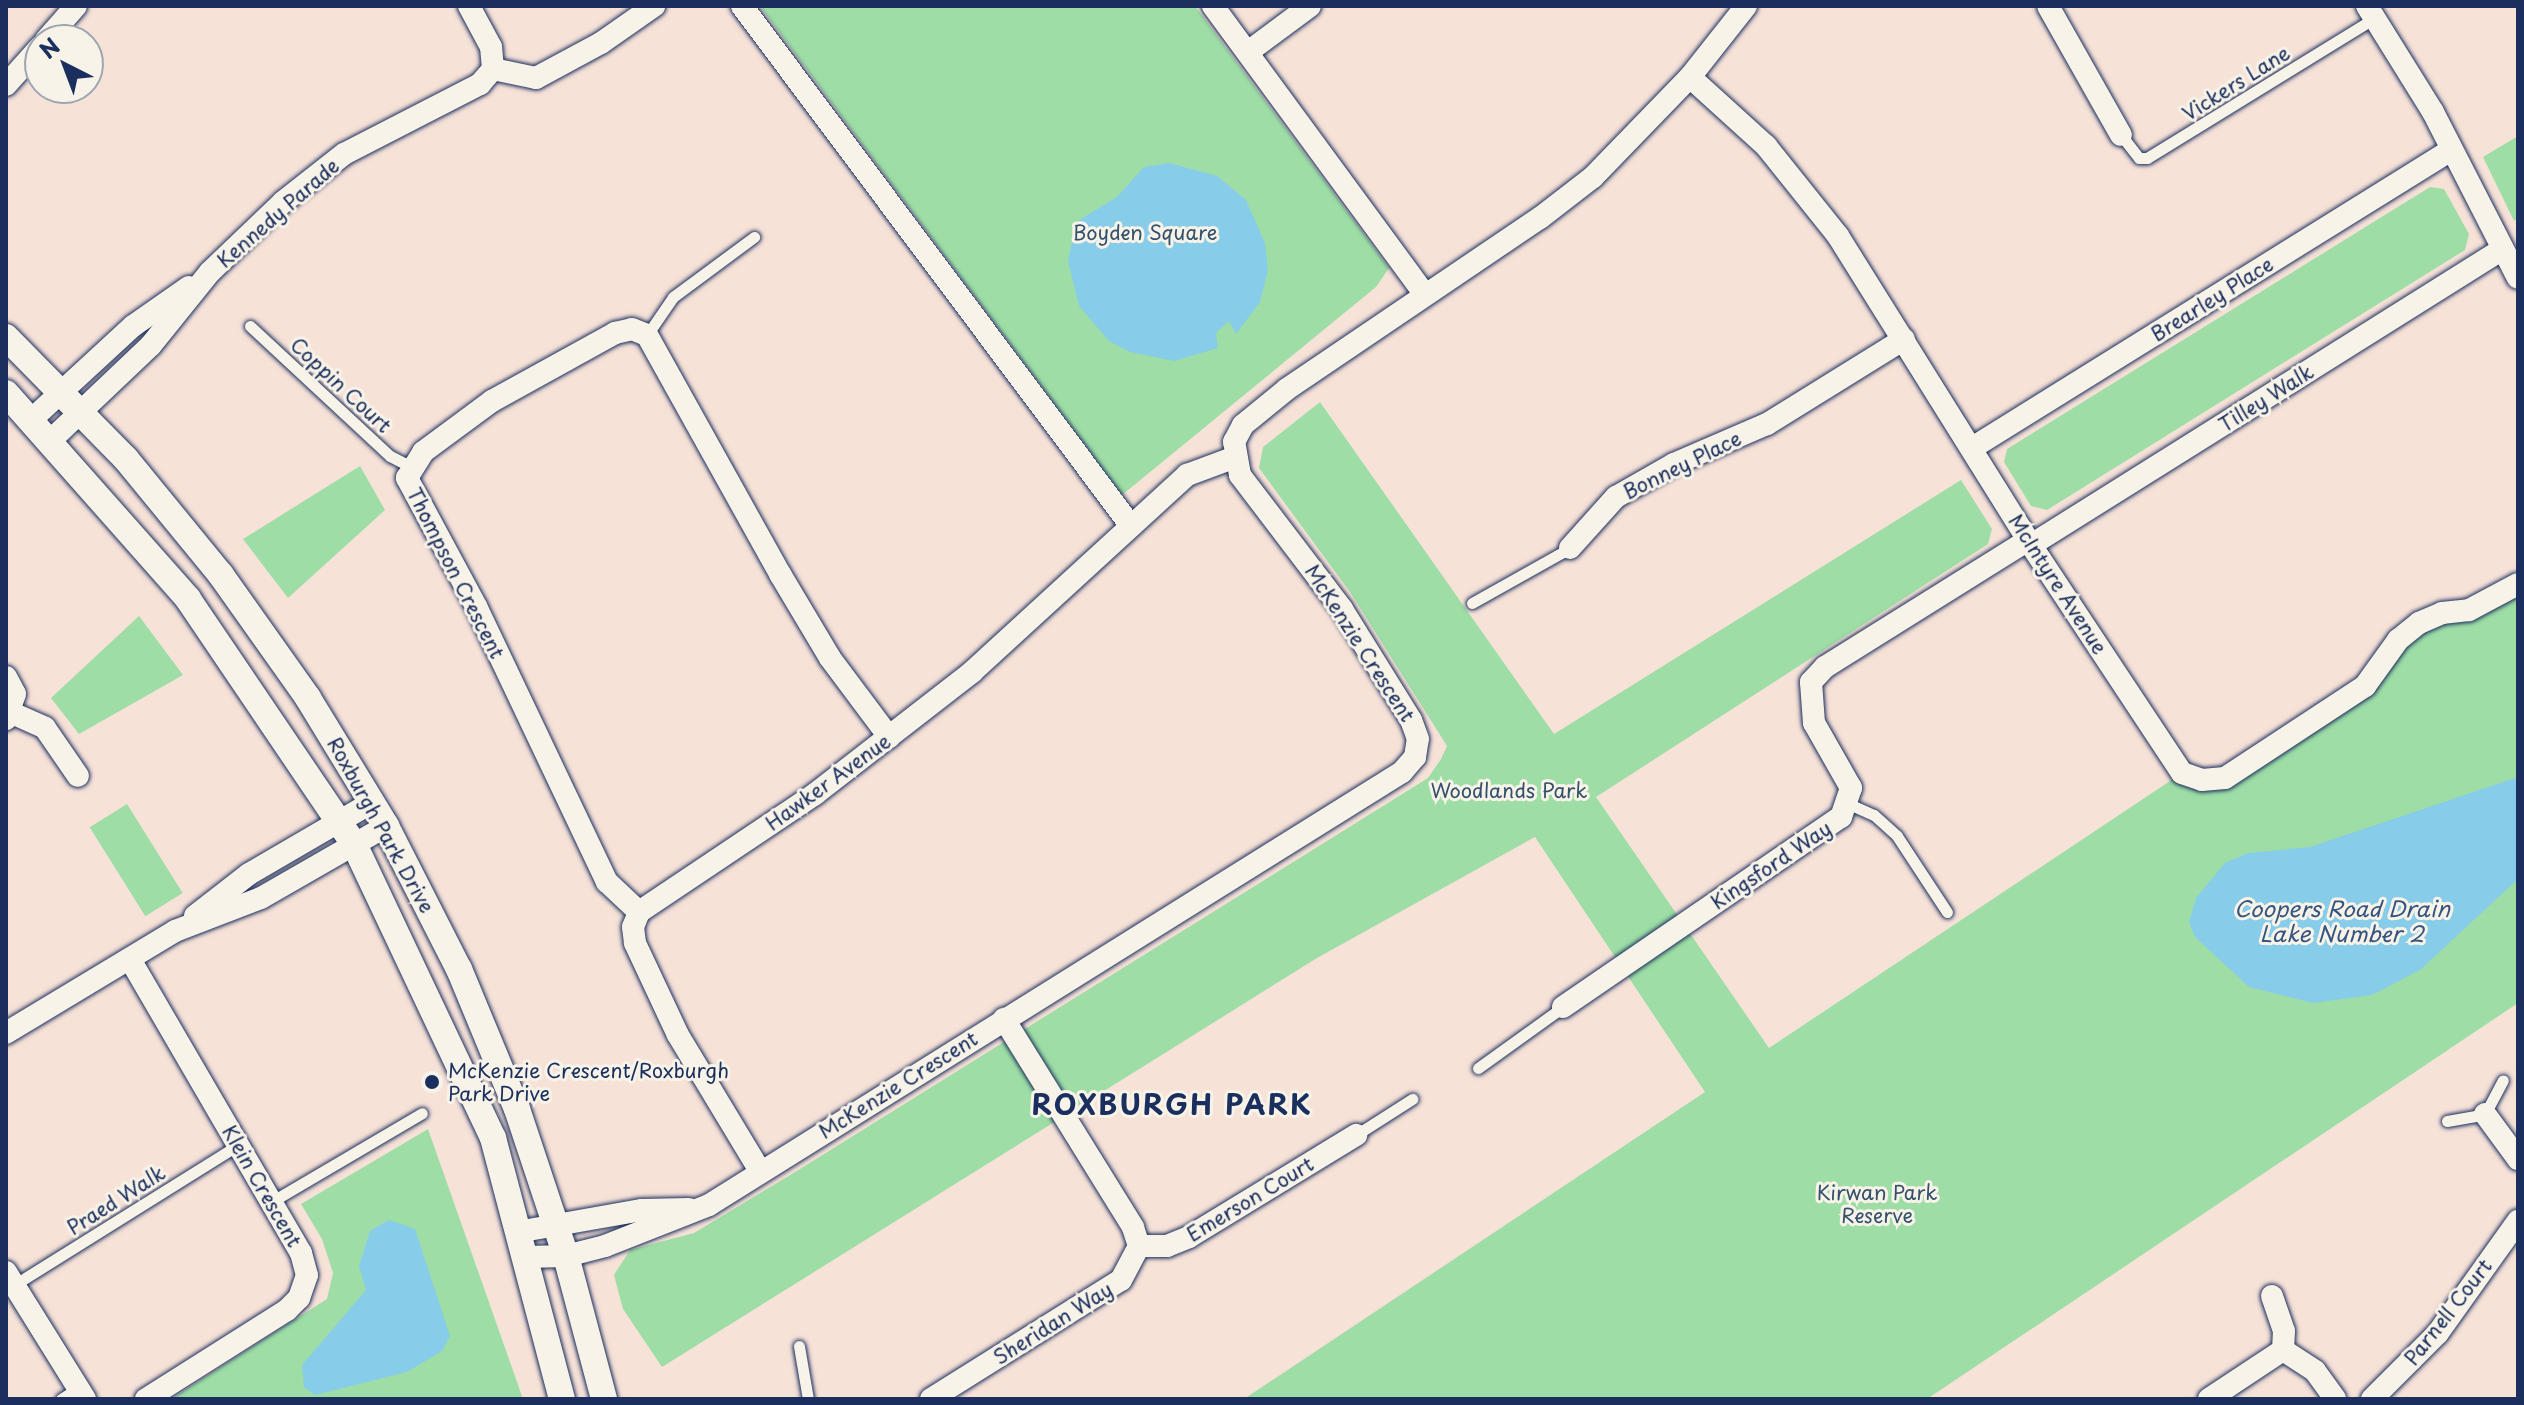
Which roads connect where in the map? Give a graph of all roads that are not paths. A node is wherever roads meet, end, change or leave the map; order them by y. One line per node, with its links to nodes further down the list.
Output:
1 (76, 6): 10 (street)
2 (469, 6): 13 (street)
3 (654, 6): 13 (street)
4 (742, 6): 35 (street)
5 (1213, 6): 11 (street)
6 (1310, 6): 11 (street)
7 (1746, 6): 14 (street)
8 (2048, 6): 16 (street)
9 (2371, 12): 16 (lane, Vickers Lane); 17 (street)
10 (60, 24)
11 (1248, 52): 22 (street)
12 (24, 65): 15 (street)
13 (493, 69): 20 (street, Kennedy Parade)
14 (1690, 77): 22 (street); 26 (street, McIntyre Avenue)
15 (6, 85)
16 (2121, 135)
17 (2451, 150): 19 (street); 32 (street, Brearley Place)
18 (754, 237): 24 (lane)
19 (2501, 250): 21 (street); 36 (street, Tilley Walk)
20 (210, 272): 27 (street, Kennedy Parade); 29 (street, Kennedy Parade)
21 (2518, 278)
22 (1424, 293): 33 (street)
23 (250, 326): 34 (lane, Coppin Court)
24 (647, 335): 34 (street, Thompson Crescent); 42 (street)
25 (6, 337): 27 (street, Roxburgh Park Drive)
26 (1904, 339): 32 (street, McIntyre Avenue); 37 (street, Bonney Place)
27 (60, 391): 29 (street, Roxburgh Park Drive); 30 (street, Kennedy Parade)
28 (6, 393): 30 (street, Roxburgh Park Drive)
29 (81, 412): 31 (street, Kennedy Parade); 44 (street, Roxburgh Park Drive)
30 (31, 420): 31 (street, Roxburgh Park Drive)
31 (50, 441): 46 (street, Roxburgh Park Drive)
32 (1972, 448): 36 (street, McIntyre Avenue)
33 (1233, 458): 35 (street, Hawker Avenue); 54 (street, McKenzie Crescent)
34 (410, 466): 49 (street, Thompson Crescent)
35 (1131, 526): 42 (street, Hawker Avenue)
36 (2029, 543): 38 (street, McIntyre Avenue); 45 (street, Kingsford Way)
37 (1570, 548): 39 (lane, Bonney Place)
38 (2518, 584)
39 (1472, 603)
40 (6, 677): 41 (street)
41 (9, 716): 43 (street)
42 (889, 737): 49 (street, Hawker Avenue)
43 (78, 776)
44 (371, 803): 46 (street); 47 (street, Roxburgh Park Drive)
45 (1849, 804): 50 (lane); 53 (street, Kingsford Way)
46 (340, 822): 48 (street, Roxburgh Park Drive); 51 (street)
47 (386, 826): 48 (street); 69 (street, Roxburgh Park Drive)
48 (355, 846): 51 (street); 70 (street, Roxburgh Park Drive)
49 (639, 912): 65 (street)
50 (1947, 912)
51 (175, 931): 52 (street)
52 (131, 961): 55 (street); 63 (street, Klein Crescent)
53 (1563, 1007): 56 (lane)
54 (1004, 1019): 65 (street, McKenzie Crescent); 71 (street)
55 (6, 1033)
56 (1478, 1068)
57 (2503, 1080): 60 (lane)
58 (1412, 1099): 62 (lane)
59 (422, 1113): 66 (lane)
60 (2485, 1114): 61 (lane); 64 (street)
61 (2447, 1121)
62 (1356, 1135): 71 (street, Emerson Court)
63 (238, 1145): 66 (street, Klein Crescent); 73 (lane, Praed Walk)
64 (2518, 1159)
65 (760, 1171): 67 (street, McKenzie Crescent)
66 (271, 1202): 78 (street, Klein Crescent)
67 (709, 1205): 69 (street, McKenzie Crescent); 72 (street, McKenzie Crescent)
68 (2518, 1221): 85 (street, Parnell Court)
69 (556, 1224): 70 (street, McKenzie Crescent); 72 (street, Roxburgh Park Drive)
70 (522, 1245): 72 (street, McKenzie Crescent); 79 (street, Roxburgh Park Drive)
71 (1139, 1246): 82 (street, Sheridan Way)
72 (566, 1256): 80 (street, Roxburgh Park Drive)
73 (10, 1279): 77 (street)
74 (2272, 1296): 76 (street)
75 (799, 1346): 81 (lane)
76 (2283, 1350): 83 (street); 84 (street)
77 (75, 1395)
78 (146, 1399)
79 (562, 1399)
80 (604, 1399)
81 (808, 1399)
82 (931, 1399)
83 (2209, 1399)
84 (2335, 1399)
85 (2372, 1399)

